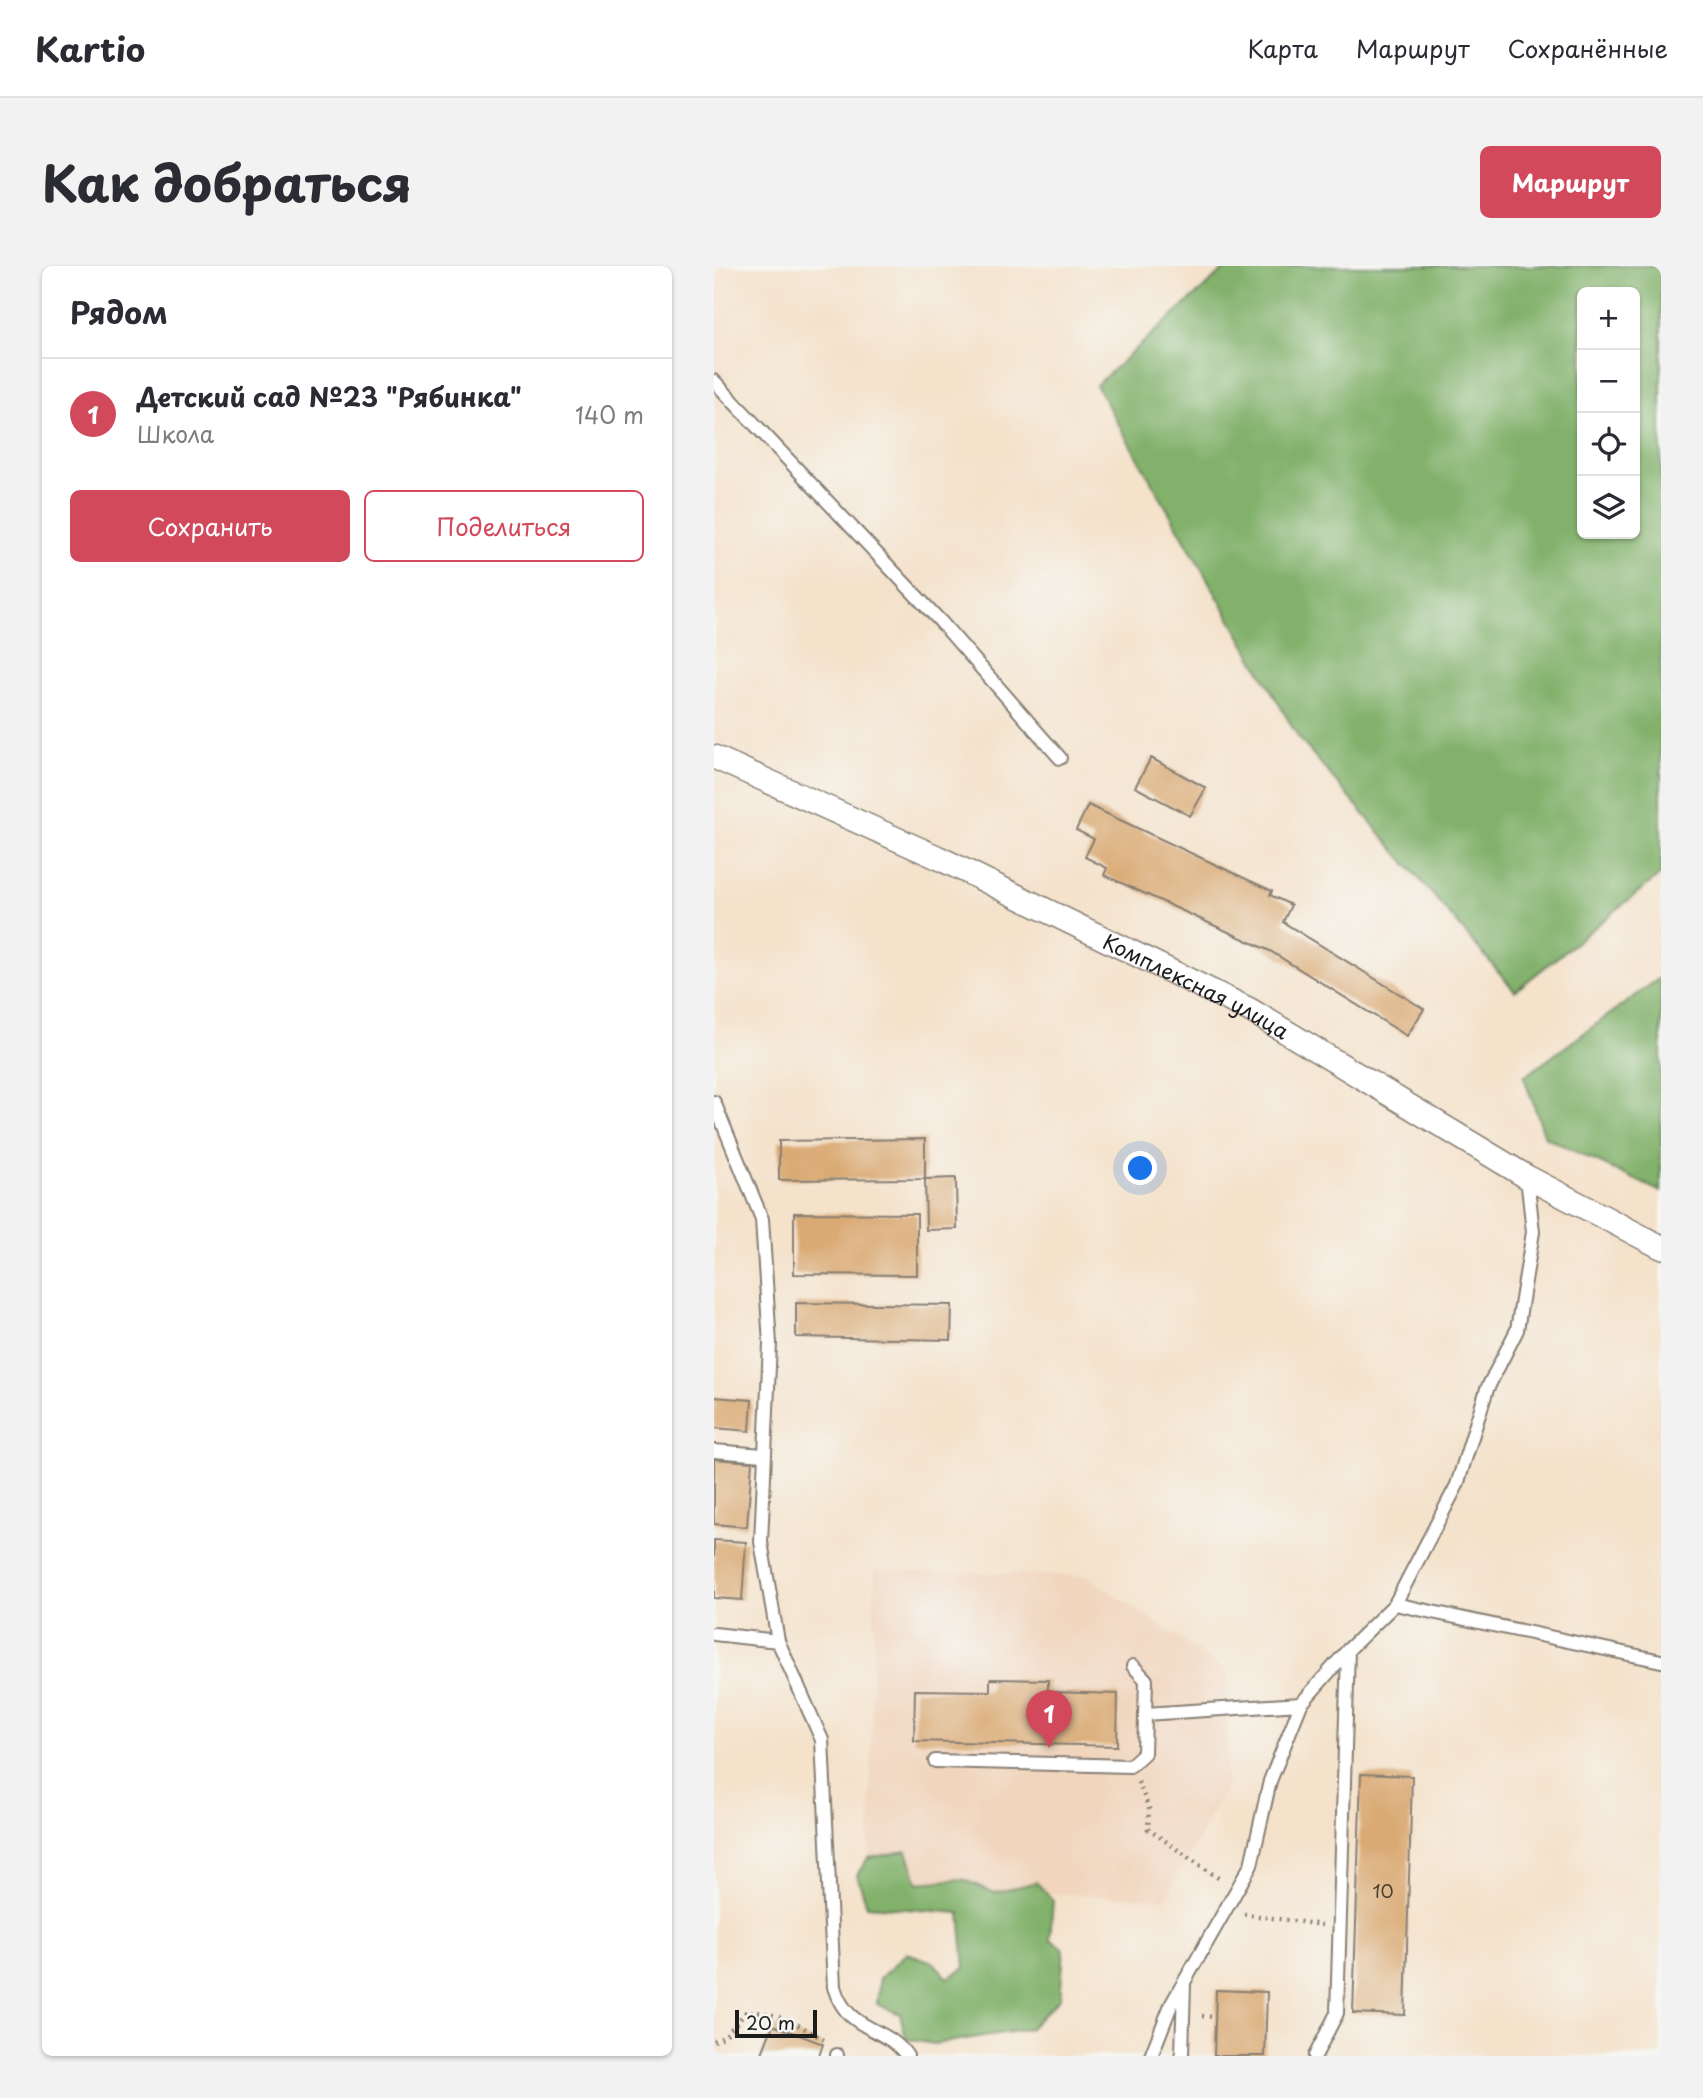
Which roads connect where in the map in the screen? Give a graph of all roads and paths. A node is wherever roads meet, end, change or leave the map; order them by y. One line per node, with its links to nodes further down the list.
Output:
1 (714, 381): 3 (lane)
2 (714, 757): 5 (street, Комплексная улица)
3 (1060, 758)
4 (714, 1102): 8 (lane)
5 (1527, 1177): 6 (street, Комплексная улица); 9 (lane)
6 (1661, 1247)
7 (714, 1451): 8 (lane)
8 (763, 1455): 11 (lane)
9 (1395, 1604): 12 (lane); 13 (lane)
10 (714, 1634): 11 (lane)
11 (778, 1641): 25 (lane)
12 (1348, 1650): 15 (lane); 21 (lane)
13 (1661, 1661)
14 (1133, 1666): 16 (lane)
15 (1301, 1704): 16 (lane); 19 (lane)
16 (1145, 1714): 18 (lane)
17 (935, 1761): 18 (lane)
18 (1130, 1766): 19 (path)
19 (1236, 1891): 20 (lane)
20 (1225, 1912): 21 (path); 22 (lane)
21 (1340, 1927): 28 (lane)
22 (1184, 1980): 26 (lane); 27 (lane)
23 (714, 2042): 24 (path)
24 (837, 2053)
25 (906, 2056)
26 (1151, 2056)
27 (1182, 2056)
28 (1315, 2056)

